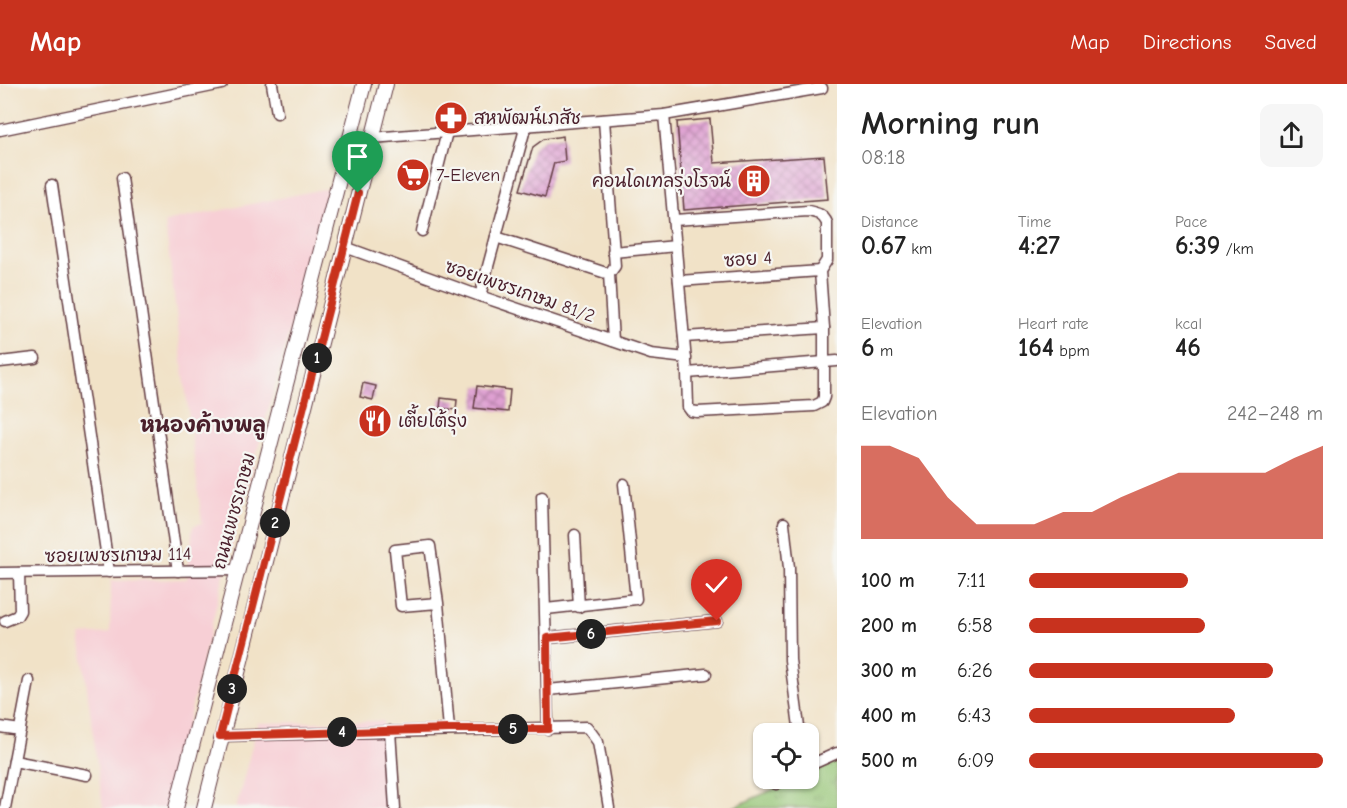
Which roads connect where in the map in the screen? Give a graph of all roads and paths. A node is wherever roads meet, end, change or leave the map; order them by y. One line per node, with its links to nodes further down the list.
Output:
1 (222, 84): 10 (street)
2 (272, 84): 6 (street)
3 (364, 84): 38 (main road, ถนนเพชรเกษม)
4 (386, 84): 12 (main road)
5 (822, 88): 7 (street)
6 (277, 113)
7 (664, 115): 8 (street); 15 (street)
8 (604, 120): 9 (street); 20 (street)
9 (526, 125): 11 (street); 17 (street)
10 (0, 130)
11 (447, 132): 12 (street); 16 (street)
12 (372, 138): 19 (main road)
13 (122, 178): 39 (street)
14 (52, 184): 40 (street)
15 (674, 220): 18 (street); 21 (street)
16 (422, 231)
17 (496, 237): 22 (street); 24 (street)
18 (676, 246): 20 (street); 23 (street)
19 (345, 247): 24 (street, ซอยเพชรเกษม 81/2); 58 (main road)
20 (614, 252): 22 (street)
21 (819, 271): 23 (street, ซอย 4); 25 (street)
22 (609, 274): 27 (street)
23 (679, 281): 26 (street)
24 (480, 296): 27 (street, ซอยเพชรเกษม 81/2)
25 (824, 328): 26 (street); 32 (street)
26 (684, 337): 29 (street)
27 (613, 340): 29 (street, ซอยเพชรเกษม 81/2)
28 (35, 358): 31 (street)
29 (686, 358): 33 (street)
30 (837, 361): 32 (street)
31 (0, 362)
32 (825, 362): 33 (street); 33 (street)
33 (687, 373)
34 (624, 484): 44 (street)
35 (542, 497): 45 (street)
36 (784, 523): 52 (street)
37 (575, 534): 44 (street)
38 (237, 570): 39 (street, ซอยเพชรเกษม 114); 64 (main road, ถนนเพชรเกษม)
39 (178, 571): 40 (street, ซอยเพชรเกษม 114)
40 (109, 572): 42 (street, ซอยเพชรเกษม 114)
41 (0, 573): 42 (street, ซอยเพชรเกษม 114)
42 (19, 573): 46 (street)
43 (438, 603): 43 (street); 54 (street)
44 (579, 607): 45 (street)
45 (546, 609): 48 (street)
46 (5, 621)
47 (717, 621): 48 (street)
48 (547, 638): 51 (street)
49 (706, 674): 51 (street)
50 (29, 681): 56 (street)
51 (548, 690): 55 (street)
52 (799, 723)
53 (0, 727): 56 (street)
54 (449, 729): 55 (street); 57 (street)
55 (548, 729): 67 (street)
56 (20, 730): 60 (street)
57 (390, 731): 58 (street); 66 (street)
58 (220, 736): 65 (main road)
59 (837, 753): 61 (street)
60 (14, 761): 62 (street); 63 (street)
61 (819, 761)
62 (87, 775)
63 (5, 808)
64 (176, 808)
65 (204, 808)
66 (395, 808)
67 (609, 808)

